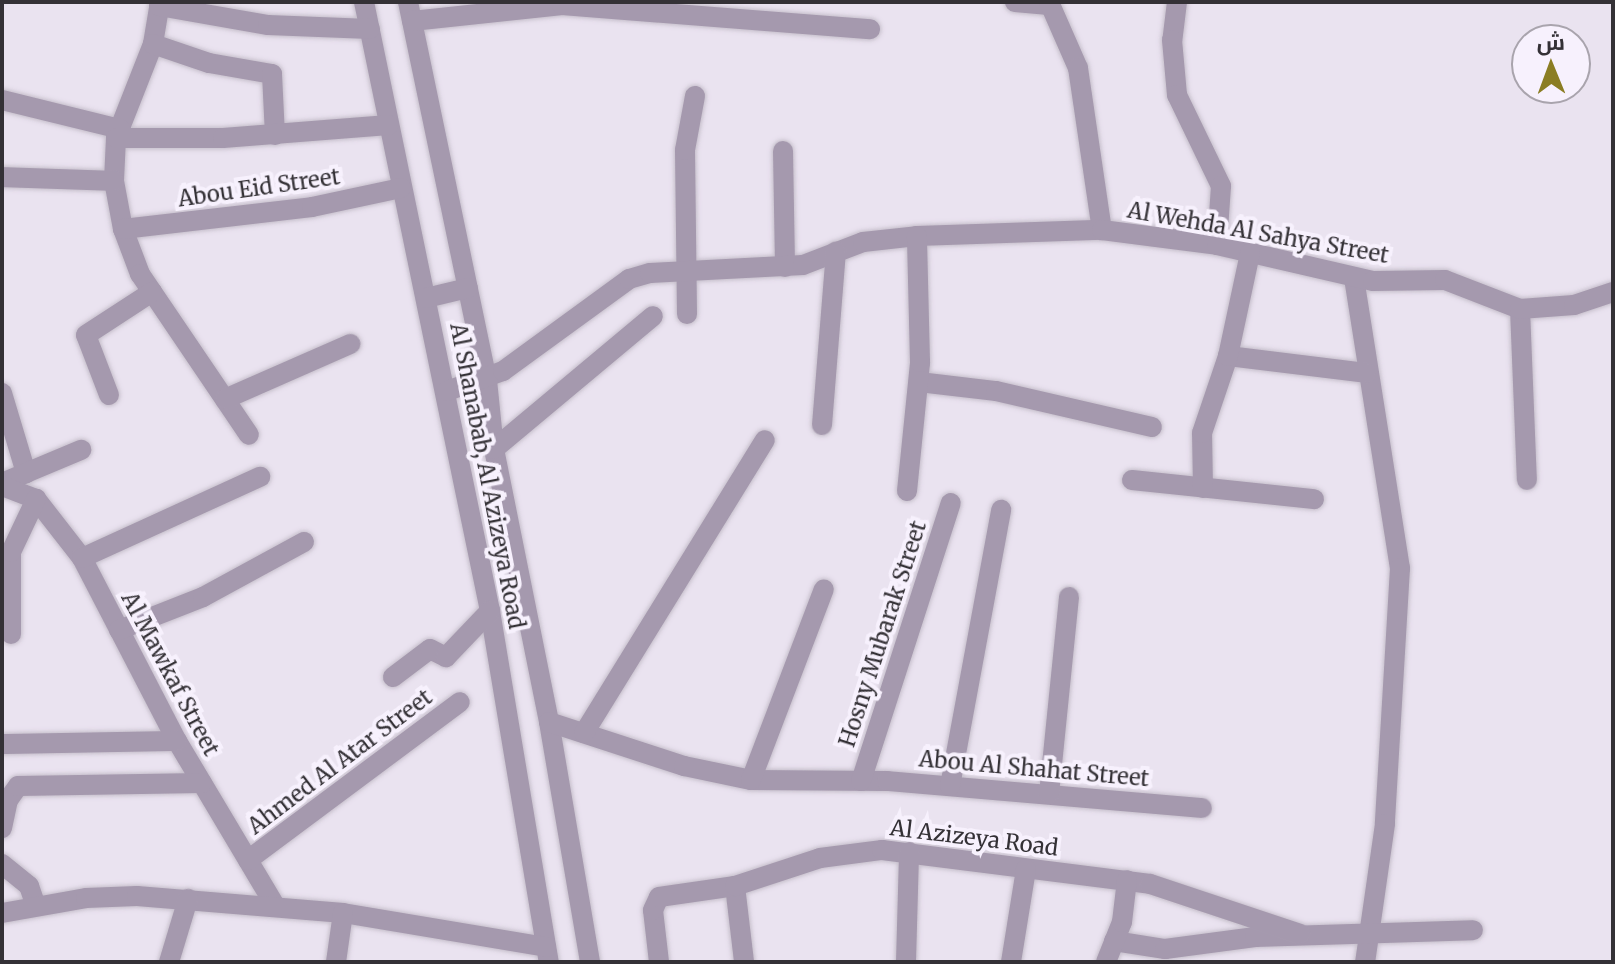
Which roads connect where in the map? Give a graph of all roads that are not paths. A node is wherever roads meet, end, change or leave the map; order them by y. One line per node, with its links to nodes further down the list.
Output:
1 (364, 2): 7 (street, Al Shanabab, Al Azizeya Road)
2 (1015, 2): 4 (street)
3 (1177, 2): 22 (street)
4 (1049, 3): 20 (street)
5 (160, 4): 7 (street); 9 (street)
6 (410, 11): 8 (street); 28 (street, Al Shanabab, Al Azizeya Road)
7 (370, 29): 12 (street, Al Shanabab, Al Azizeya Road)
8 (870, 29)
9 (153, 44): 13 (street); 14 (street)
10 (695, 96): 26 (street)
11 (2, 100): 13 (street)
12 (388, 125): 14 (street); 18 (street, Al Shanabab, Al Azizeya Road)
13 (118, 134): 14 (street); 17 (street)
14 (275, 135)
15 (783, 151): 25 (street)
16 (2, 177): 17 (street)
17 (114, 181): 19 (street)
18 (401, 188): 19 (street, Abou Eid Street); 31 (street, Al Shanabab, Al Azizeya Road)
19 (123, 229): 29 (street)
20 (1102, 230): 21 (street, Al Wehda Al Sahya Street); 22 (street, Al Wehda Al Sahya Street)
21 (917, 236): 23 (street, Al Wehda Al Sahya Street); 39 (street)
22 (1217, 245): 24 (street, Al Wehda Al Sahya Street)
23 (836, 252): 25 (street, Al Wehda Al Sahya Street); 44 (street)
24 (1250, 253): 27 (street, Al Wehda Al Sahya Street); 36 (street)
25 (785, 267): 26 (street, Al Wehda Al Sahya Street)
26 (687, 271): 33 (street); 38 (street, Al Wehda Al Sahya Street)
27 (1354, 278): 32 (street, Al Wehda Al Sahya Street); 37 (street)
28 (468, 288): 31 (street); 38 (street, Al Shanabab, Al Azizeya Road)
29 (152, 292): 42 (street); 43 (street)
30 (1613, 292): 32 (street, Al Wehda Al Sahya Street)
31 (426, 298): 40 (street, Al Shanabab, Al Azizeya Road)
32 (1520, 309): 53 (street)
33 (687, 314)
34 (653, 316): 48 (street)
35 (350, 344): 43 (street)
36 (1228, 356): 37 (street); 55 (street)
37 (1366, 373): 94 (street)
38 (487, 380): 40 (street, Al Wehda Al Sahya Street); 48 (street, Al Shanabab, Al Azizeya Road)
39 (919, 382): 45 (street); 56 (street)
40 (447, 391): 65 (street, Al Shanabab, Al Azizeya Road)
41 (2, 393): 50 (street)
42 (109, 395)
43 (225, 399): 46 (street)
44 (822, 425)
45 (1152, 427)
46 (249, 435)
47 (765, 440): 71 (street)
48 (494, 449): 70 (street, Al Shanabab, Al Azizeya Road)
49 (81, 450): 50 (street)
50 (26, 473): 54 (street)
51 (260, 477): 62 (street)
52 (1132, 480): 55 (street)
53 (1527, 480)
54 (2, 485): 57 (street)
55 (1203, 488): 58 (street)
56 (907, 491)
57 (36, 499): 62 (street, Al Mawkaf Street); 67 (street)
58 (1314, 499)
59 (951, 503): 75 (street, Hosny Mubarak Street)
60 (1001, 510): 77 (street)
61 (304, 542): 66 (street)
62 (82, 558): 66 (street, Al Mawkaf Street)
63 (824, 589): 74 (street)
64 (1069, 597): 78 (street)
65 (490, 611): 68 (street); 96 (street, Al Shanabab, Al Azizeya Road)
66 (119, 630): 72 (street, Al Mawkaf Street)
67 (11, 634)
68 (393, 677)
69 (460, 702): 82 (street, Ahmed Al Atar Street)
70 (549, 722): 71 (street, Abou Al Shahat Street); 99 (street, Al Shanabab, Al Azizeya Road)
71 (584, 733): 74 (street, Abou Al Shahat Street)
72 (177, 741): 73 (street); 76 (street, Al Mawkaf Street)
73 (2, 744)
74 (751, 780): 75 (street, Abou Al Shahat Street)
75 (861, 781): 77 (street, Abou Al Shahat Street)
76 (202, 783): 80 (street); 82 (street, Al Mawkaf Street)
77 (950, 786): 78 (street, Abou Al Shahat Street)
78 (1049, 794): 79 (street, Abou Al Shahat Street)
79 (1202, 808)
80 (2, 828)
81 (909, 852): 84 (street, Al Azizeya Road); 86 (street, Al Azizeya Road); 102 (street)
82 (248, 860): 89 (street, Al Mawkaf Street)
83 (2, 864): 88 (street)
84 (1026, 869): 85 (street, Al Azizeya Road); 103 (street)
85 (1127, 880): 93 (street, Al Azizeya Road); 95 (street)
86 (735, 886): 100 (street, Al Azizeya Road); 101 (street)
87 (188, 899): 88 (street); 89 (street); 97 (street)
88 (36, 906): 90 (street)
89 (276, 907): 91 (street)
90 (2, 913)
91 (343, 913): 96 (street); 98 (street)
92 (1473, 930): 94 (street)
93 (1300, 934): 94 (street); 95 (street)
94 (1368, 934): 105 (street)
95 (1114, 941): 104 (street)
96 (548, 954)
97 (169, 962)
98 (336, 962)
99 (590, 962)
100 (659, 962)
101 (744, 962)
102 (906, 962)
103 (1011, 962)
104 (1106, 962)
105 (1365, 962)

